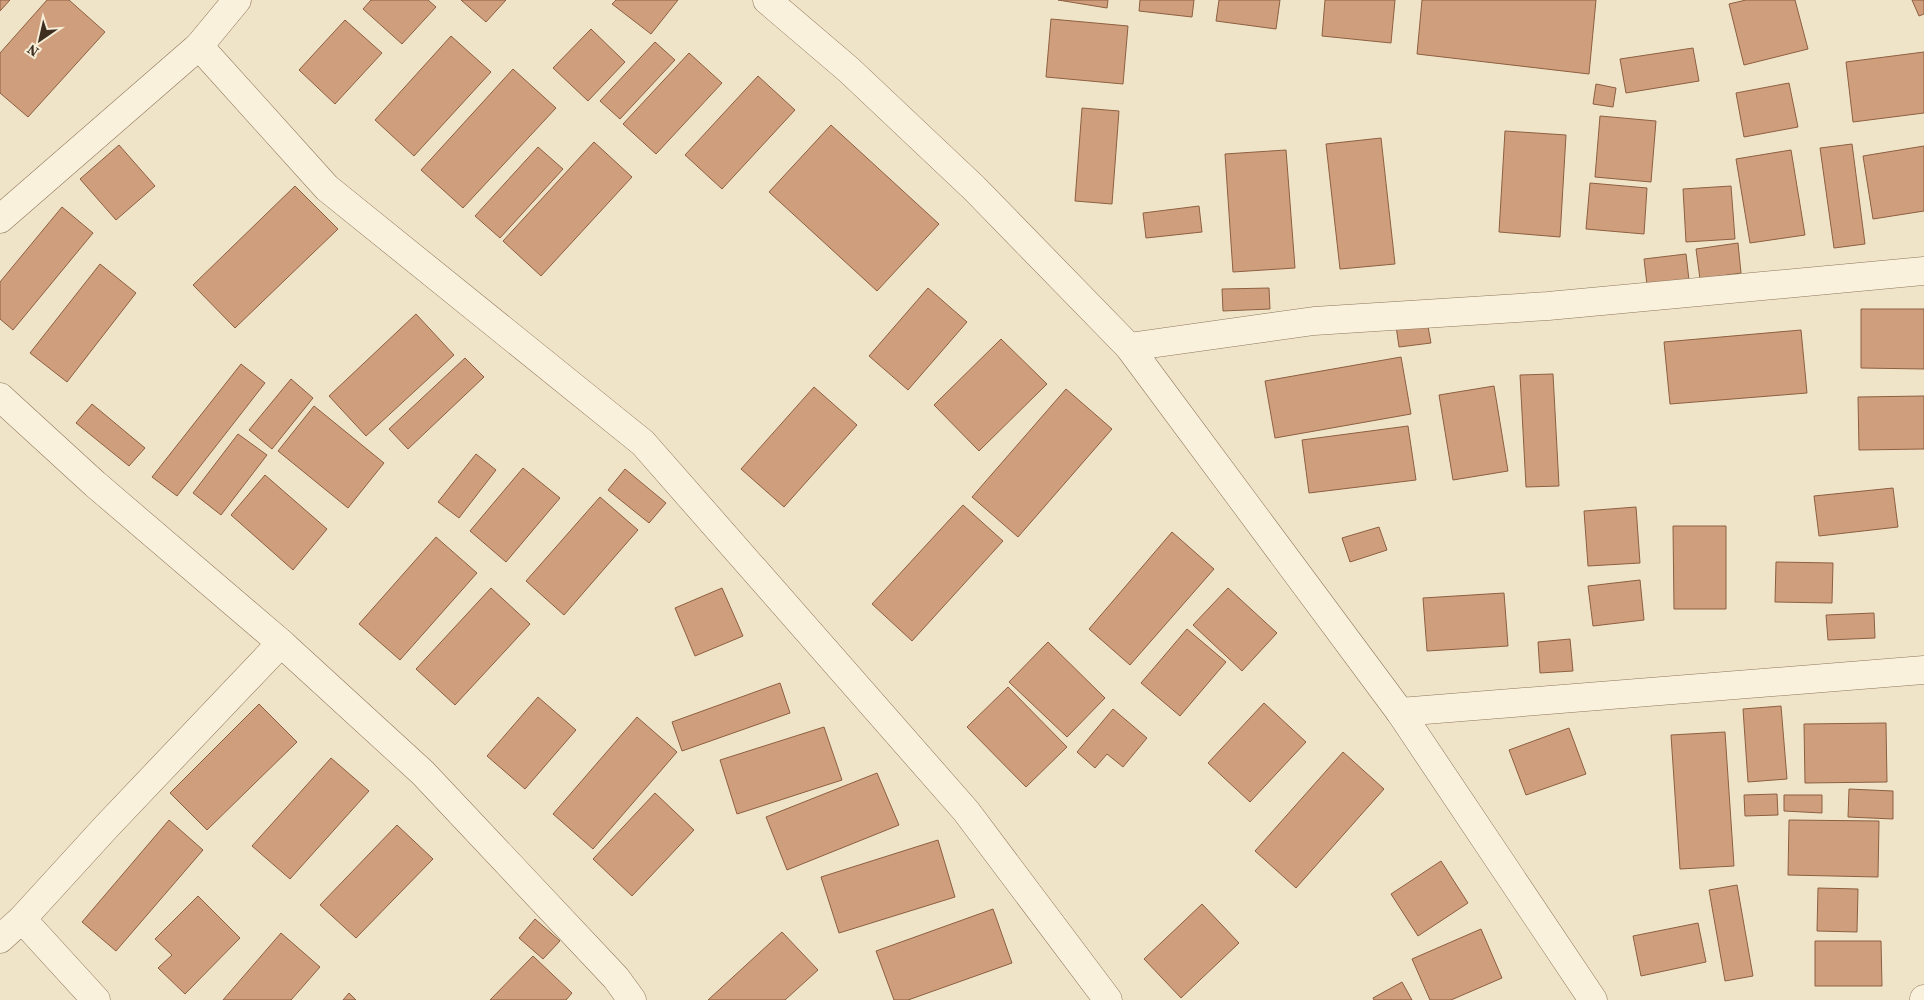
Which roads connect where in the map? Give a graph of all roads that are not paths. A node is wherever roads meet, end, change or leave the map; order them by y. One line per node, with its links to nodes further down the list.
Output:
1 (237, 0): 3 (street)
2 (767, 0): 6 (street)
3 (199, 46): 4 (street); 15 (street)
4 (0, 218)
5 (1924, 271): 6 (street)
6 (1129, 347): 10 (street)
7 (0, 397): 8 (street)
8 (281, 643): 11 (street); 14 (street)
9 (1924, 670): 10 (street)
10 (1400, 712): 16 (street)
11 (22, 920): 12 (street); 13 (street)
12 (0, 939)
13 (96, 1000)
14 (632, 1000)
15 (1108, 1000)
16 (1593, 1000)

